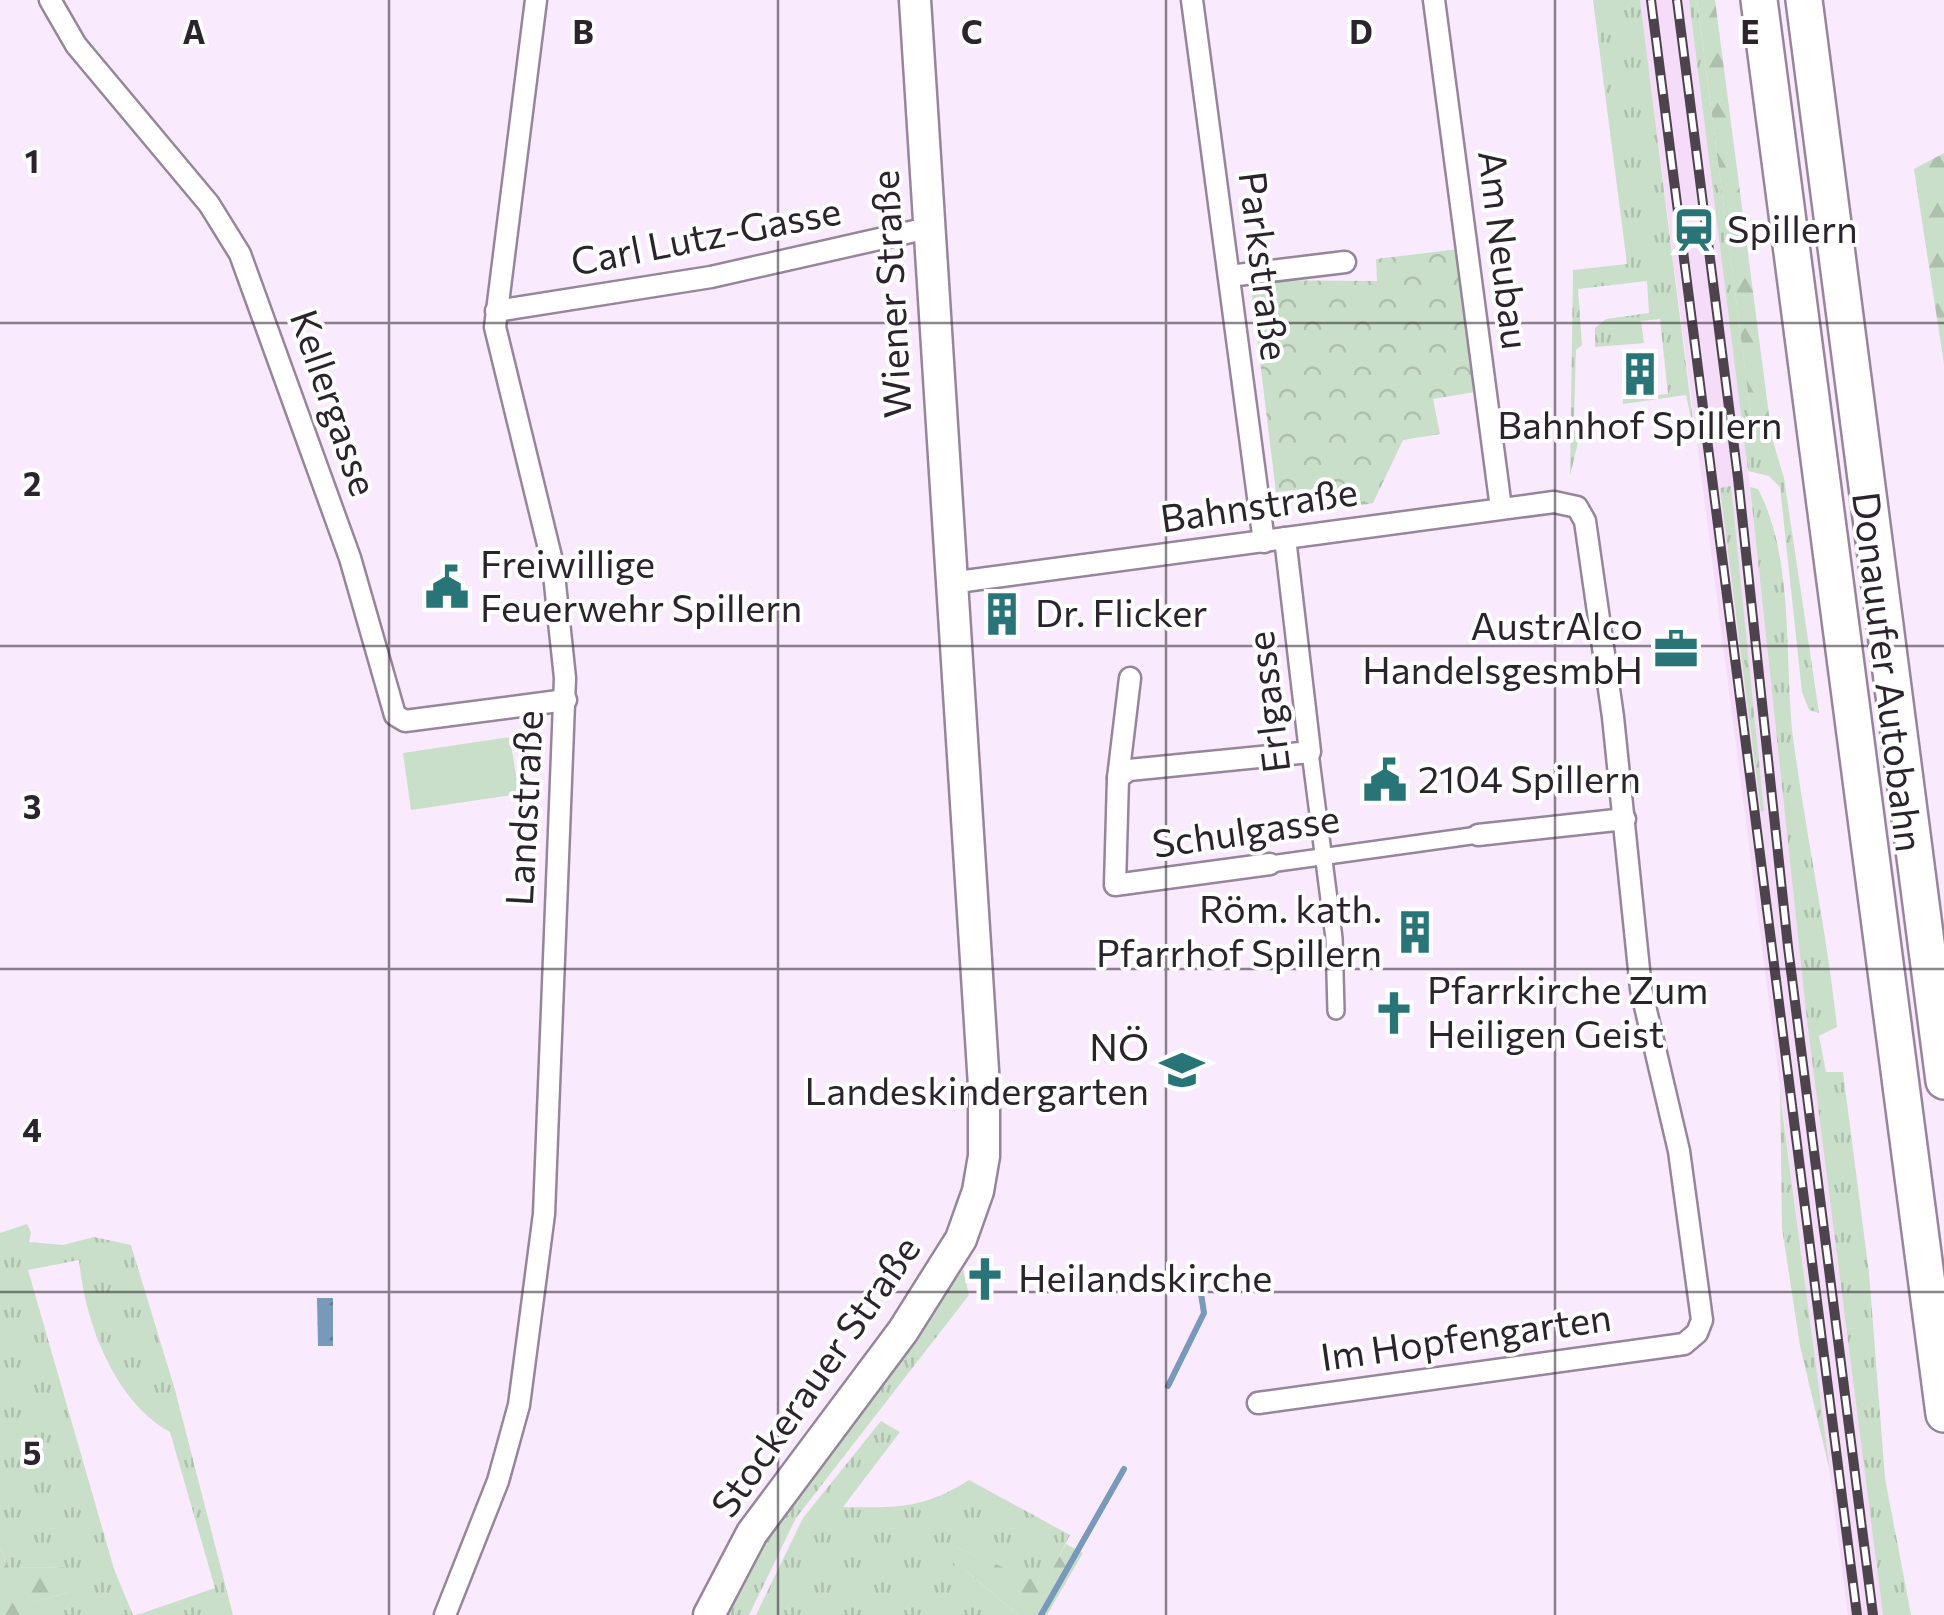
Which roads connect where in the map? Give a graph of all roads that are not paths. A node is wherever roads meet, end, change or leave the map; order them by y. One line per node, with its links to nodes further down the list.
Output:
1 (50, 0): 16 (street, Kellergasse)
2 (536, 0): 11 (street, Landstraße)
3 (915, 0): 8 (main road, Wiener Straße)
4 (1192, 0): 10 (street, Parkstraße)
5 (1434, 0): 12 (street, Am Neubau)
6 (1758, 0): 26 (highway, Donauufer Autobahn)
7 (1804, 0): 24 (highway, Donauufer Autobahn)
8 (928, 228): 11 (street, Carl Lutz-Gasse); 14 (main road, Wiener Straße)
9 (1345, 262): 10 (street)
10 (1229, 276): 13 (street, Parkstraße)
11 (496, 312): 16 (street, Landstraße)
12 (1501, 508): 13 (street, Bahnstraße); 19 (street, Bahnstraße)
13 (1274, 540): 14 (street, Bahnstraße); 17 (street, Erlgasse)
14 (950, 583): 28 (main road, Stockerauer Straße)
15 (1130, 678): 18 (street)
16 (566, 700): 27 (street, Landstraße)
17 (1310, 752): 18 (street); 21 (street, Erlgasse)
18 (1118, 778): 22 (street, Schulgasse)
19 (1625, 820): 20 (street, Schulgasse); 25 (street, Im Hopfengarten)
20 (1478, 835): 21 (street, Schulgasse)
21 (1324, 857): 22 (street, Schulgasse); 23 (street, Erlgasse)
22 (1270, 864)
23 (1336, 1011)
24 (1944, 1081)
25 (1258, 1403)
26 (1944, 1414)
27 (445, 1615)
28 (709, 1615)

